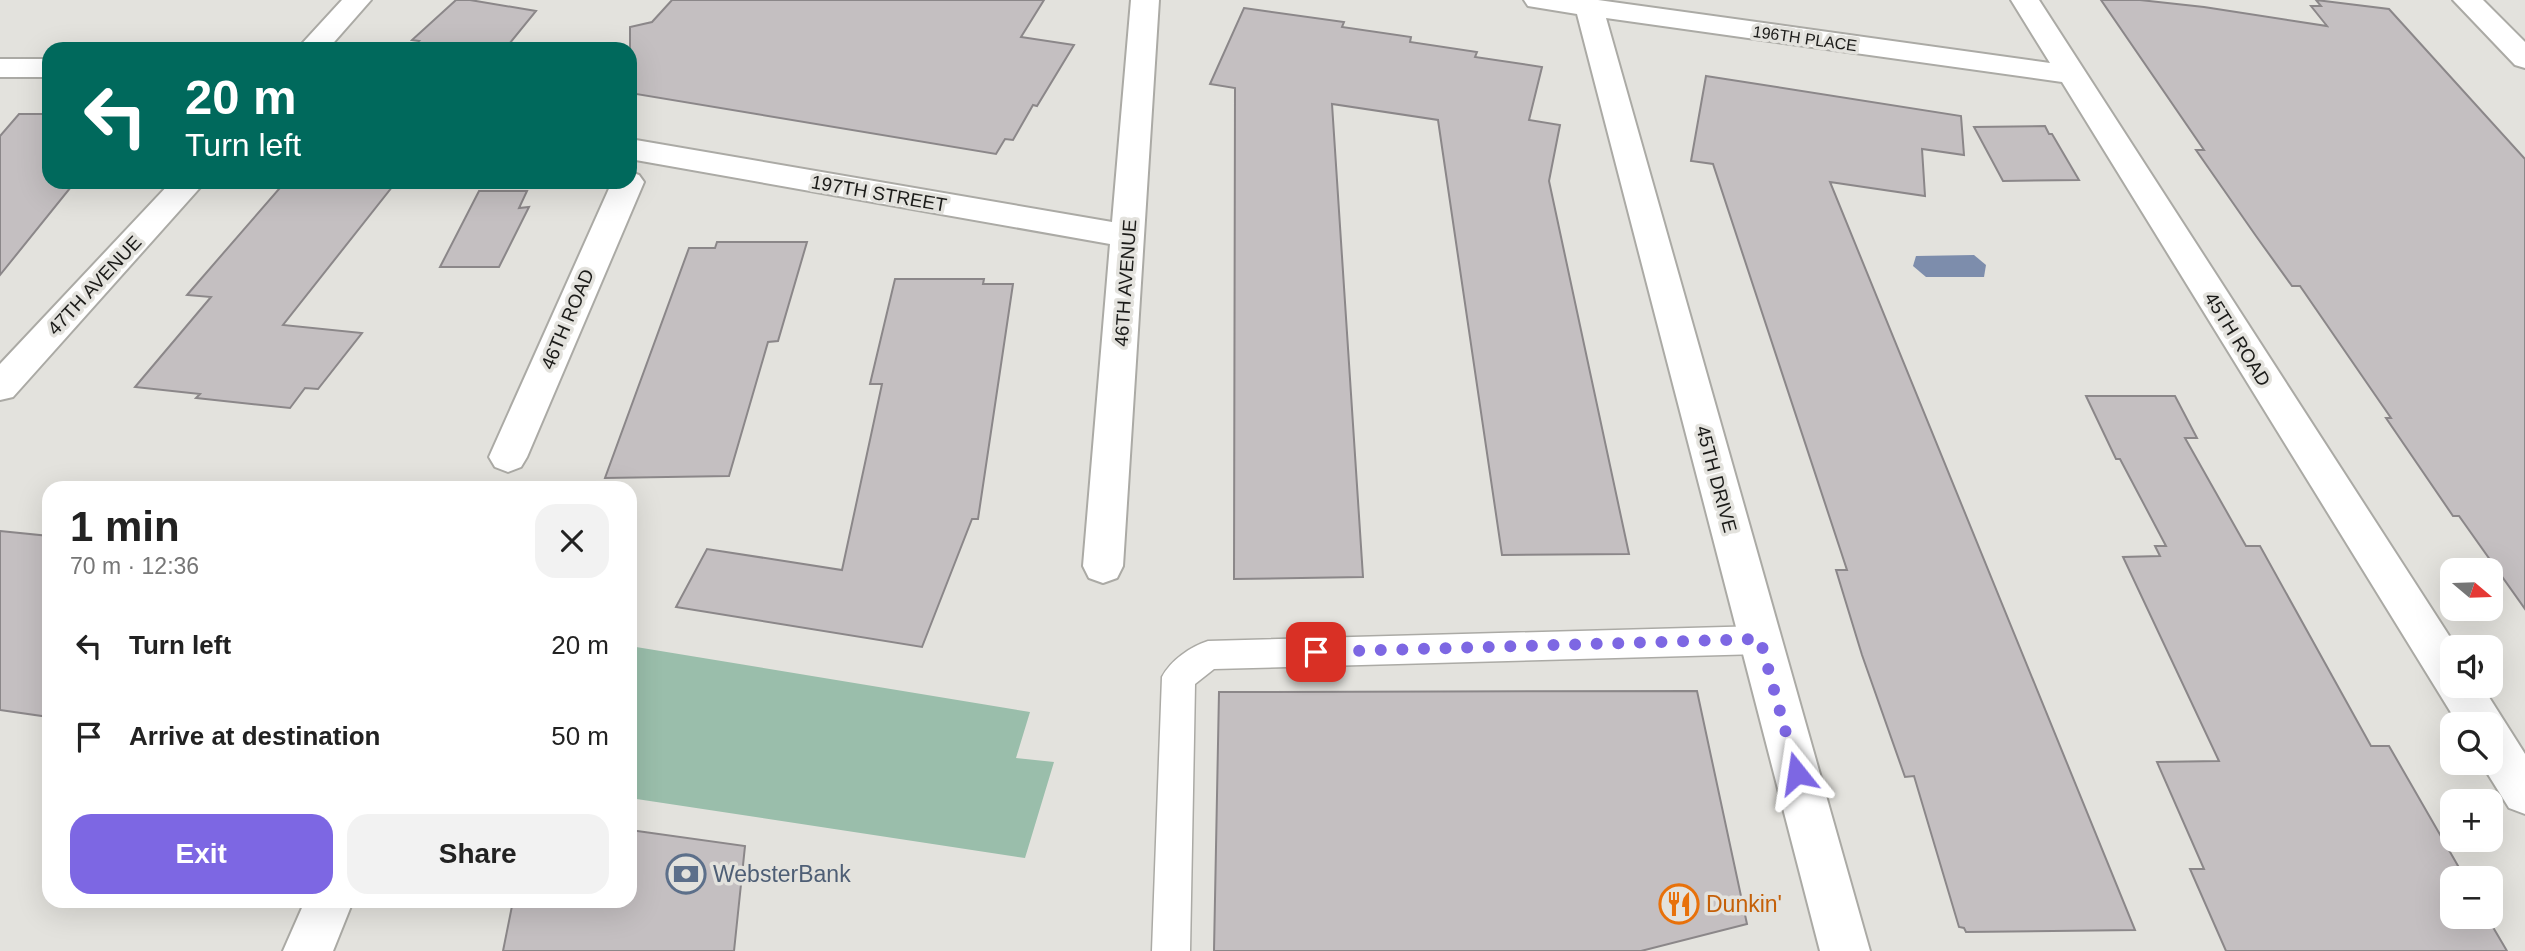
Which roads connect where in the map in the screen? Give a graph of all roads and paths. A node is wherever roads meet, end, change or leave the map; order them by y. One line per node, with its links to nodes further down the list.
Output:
1 (357, 0): 7 (street)
2 (1145, 0): 15 (street, 46TH AVENUE)
3 (1538, 0): 6 (street, 196TH PLACE)
4 (2025, 0): 11 (street, 45TH ROAD)
5 (2467, 0): 8 (street)
6 (1589, 7): 11 (street, 196TH PLACE); 19 (street, 45TH DRIVE)
7 (318, 42)
8 (2525, 59)
9 (0, 68): 10 (street)
10 (42, 68)
11 (2072, 75): 20 (street, 45TH ROAD)
12 (637, 166): 15 (street, 197TH STREET)
13 (183, 189): 16 (street, 47TH AVENUE)
14 (623, 189): 17 (street, 46TH ROAD)
15 (1129, 236): 18 (street, 46TH AVENUE)
16 (0, 387)
17 (508, 457)
18 (1103, 566)
19 (1760, 639): 25 (lane); 26 (street, 45TH DRIVE)
20 (2440, 658)
21 (2503, 758): 22 (street)
22 (2525, 793)
23 (326, 908): 24 (street)
24 (308, 951)
25 (1171, 951)
26 (1845, 951)

